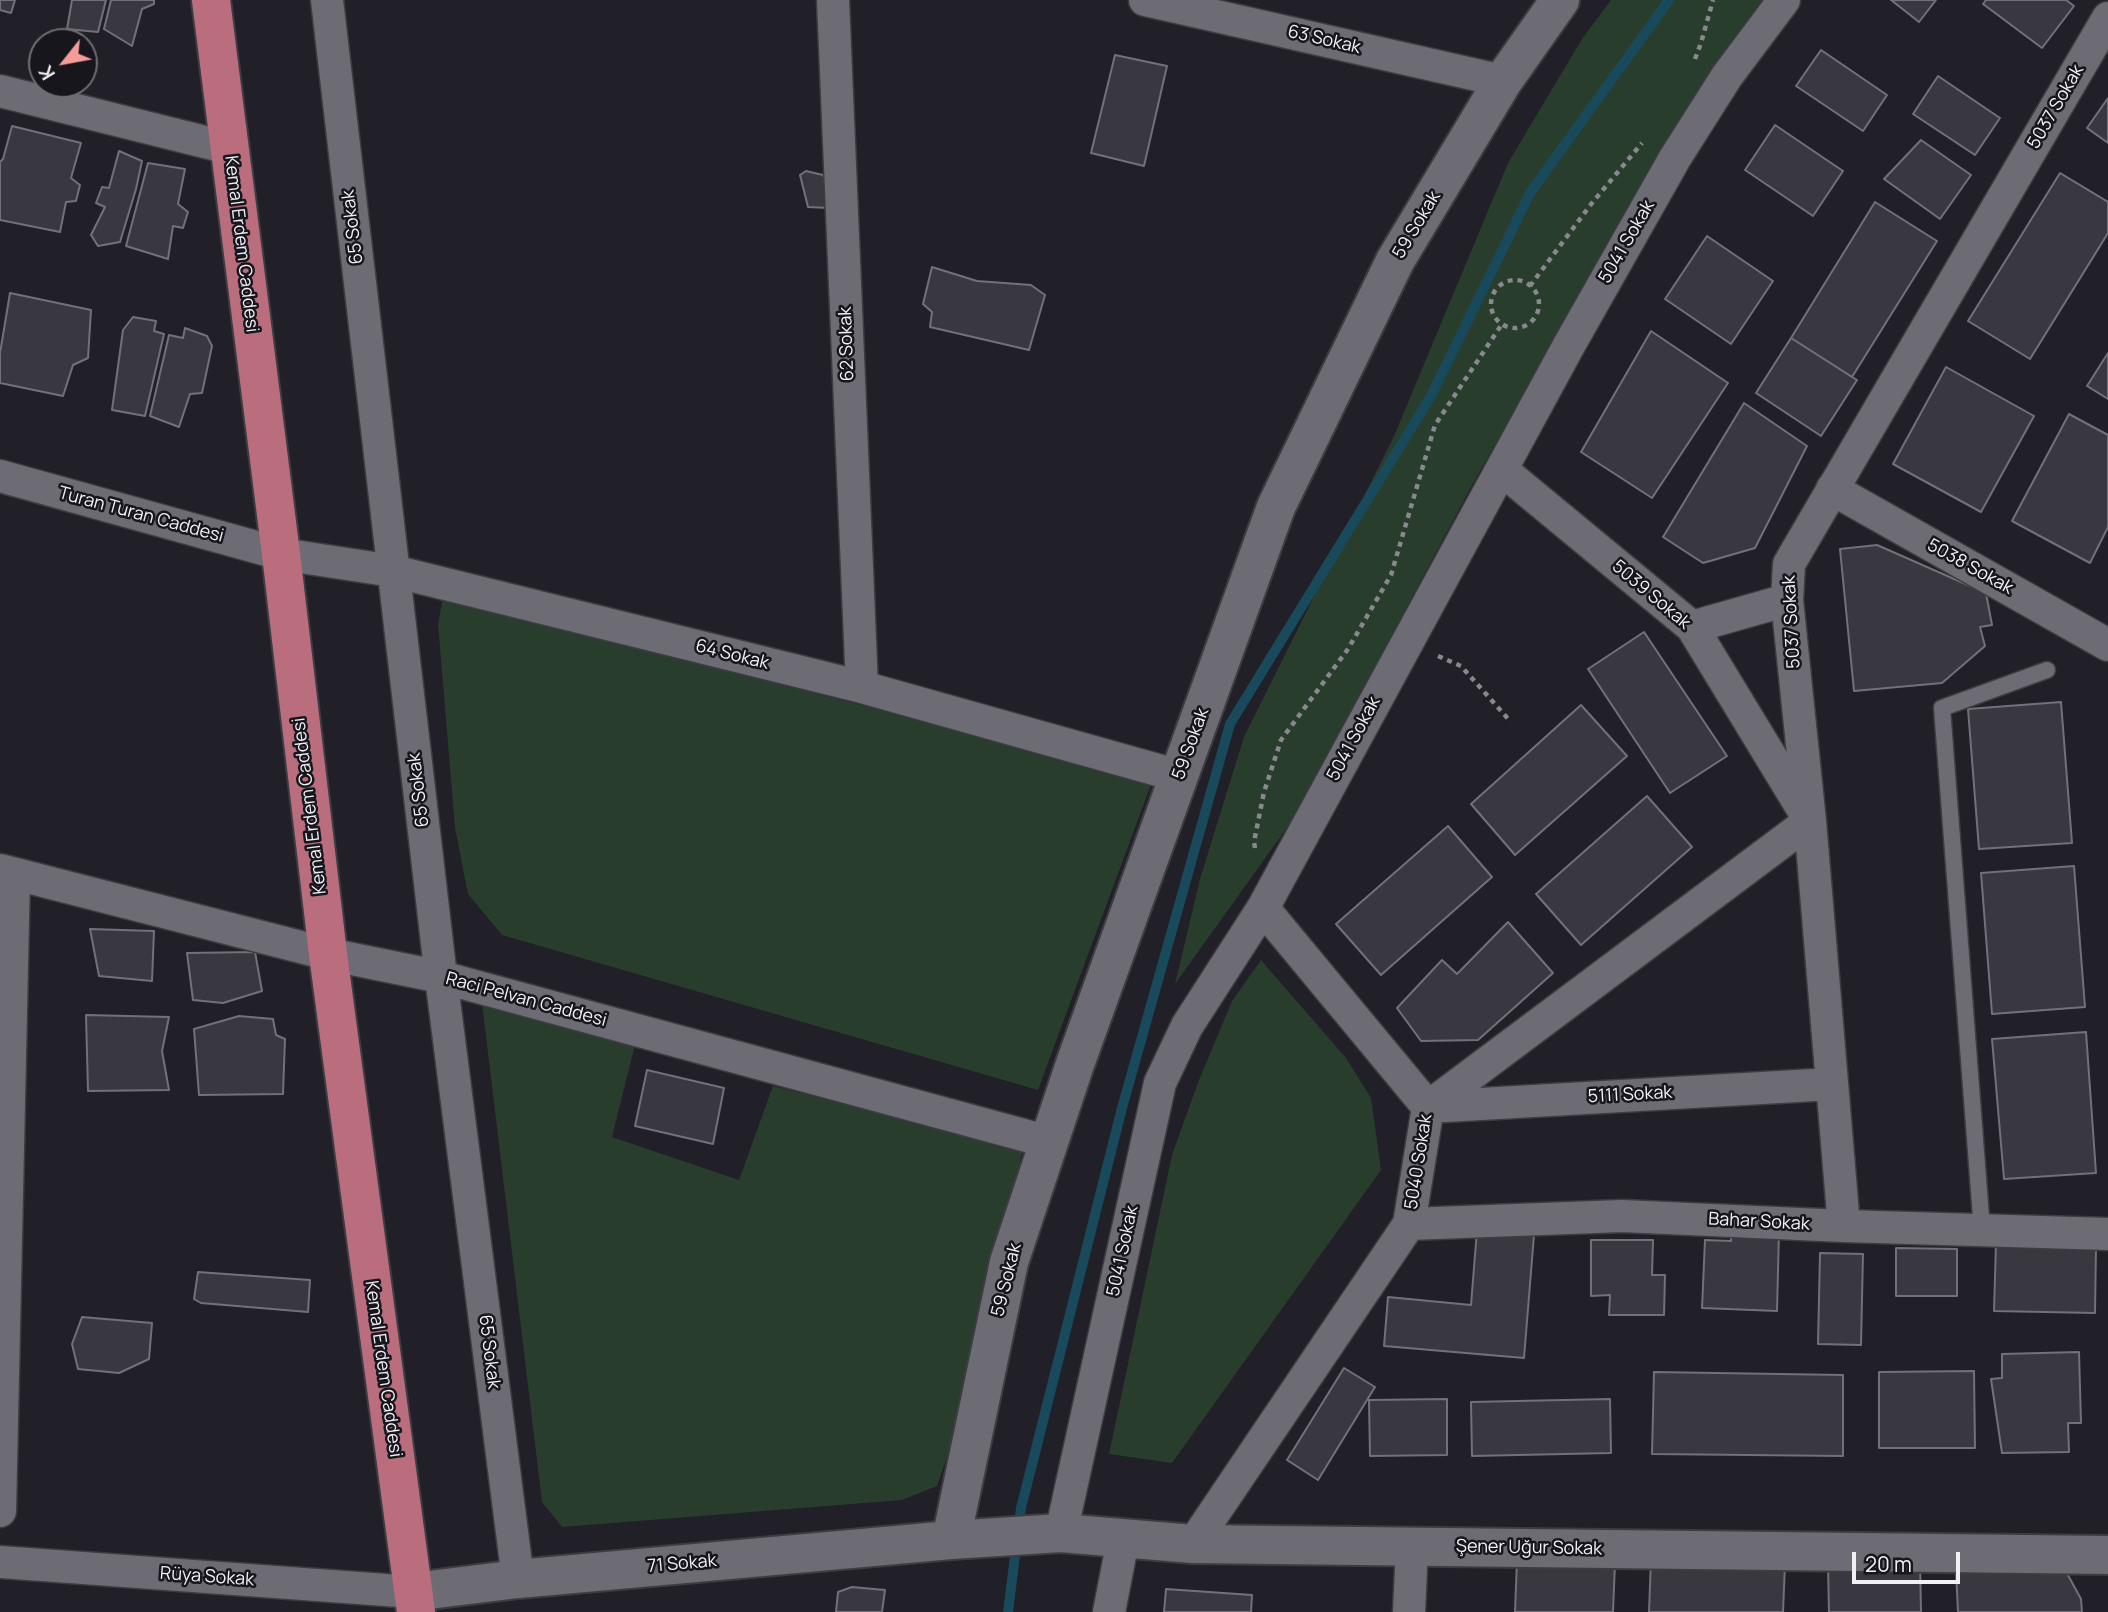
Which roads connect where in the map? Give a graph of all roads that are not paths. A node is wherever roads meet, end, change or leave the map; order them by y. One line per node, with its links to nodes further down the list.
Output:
1 (211, 0): 11 (main road, Kemal Erdem Caddesi)
2 (327, 0): 16 (street, 65 Sokak)
3 (833, 0): 21 (street, 62 Sokak)
4 (1145, 0): 7 (street, 63 Sokak)
5 (1560, 0): 9 (street, 59 Sokak)
6 (1784, 0): 12 (street, 5041 Sokak)
7 (1203, 6): 9 (street, 63 Sokak)
8 (2108, 18): 14 (street, 5037 Sokak)
9 (1503, 80): 22 (street, 59 Sokak)
10 (0, 91): 11 (street)
11 (229, 148): 15 (main road, Kemal Erdem Caddesi)
12 (1502, 470): 18 (street, 5039 Sokak); 25 (street, 5041 Sokak)
13 (0, 476): 15 (street, Turan Turan Caddesi)
14 (1832, 489): 17 (street, 5037 Sokak); 19 (street, 5038 Sokak)
15 (281, 554): 16 (street, 64 Sokak); 26 (main road, Kemal Erdem Caddesi)
16 (393, 571): 21 (street, 64 Sokak); 27 (street, 65 Sokak)
17 (1787, 600): 18 (street); 23 (street, 5037 Sokak)
18 (1692, 627): 23 (street, 5039 Sokak)
19 (2108, 645)
20 (2047, 670): 33 (lane)
21 (862, 687): 22 (street, 64 Sokak)
22 (1179, 776): 30 (street, 59 Sokak)
23 (1810, 821): 28 (street, 5037 Sokak); 29 (street, 5040 Sokak)
24 (7, 872): 26 (street, Raci Pelvan Caddesi); 35 (street)
25 (1263, 908): 29 (street); 36 (street, 5041 Sokak)
26 (328, 954): 27 (street, Raci Pelvan Caddesi); 44 (main road, Kemal Erdem Caddesi)
27 (441, 977): 30 (street, Raci Pelvan Caddesi); 43 (street, 65 Sokak)
28 (1832, 1084): 29 (street, 5111 Sokak); 32 (street, 5037 Sokak)
29 (1428, 1107): 31 (street, 5040 Sokak)
30 (1049, 1142): 38 (street, 59 Sokak)
31 (1409, 1224): 32 (street, Bahar Sokak); 39 (street, 5040 Sokak)
32 (1844, 1226): 33 (street, Bahar Sokak)
33 (1982, 1230): 34 (street, Bahar Sokak)
34 (2108, 1234)
35 (0, 1511)
36 (1061, 1533): 37 (street, Şener Uğur Sokak); 38 (street, Şener Uğur Sokak)
37 (1123, 1539): 39 (street, Şener Uğur Sokak); 45 (street)
38 (951, 1540): 43 (street, 71 Sokak)
39 (1193, 1544): 40 (street, Şener Uğur Sokak)
40 (1412, 1547): 41 (street, Şener Uğur Sokak); 46 (street)
41 (2108, 1555)
42 (0, 1562): 44 (street, Rüya Sokak)
43 (518, 1579): 44 (street, 71 Sokak)
44 (415, 1602)
45 (1109, 1612)
46 (1409, 1612)

